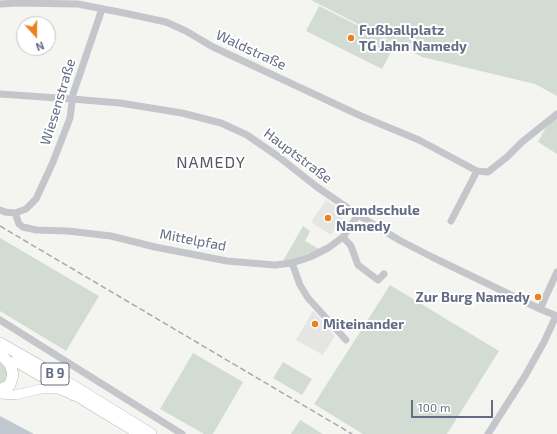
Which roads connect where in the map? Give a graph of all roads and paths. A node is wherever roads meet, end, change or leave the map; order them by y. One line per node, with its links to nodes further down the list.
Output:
1 (0, 4): 2 (street, Waldstraße)
2 (102, 9): 4 (street, Wiesenstraße); 6 (street, Waldstraße)
3 (0, 94): 4 (street, Hauptstraße)
4 (72, 99): 8 (street, Wiesenstraße); 9 (street, Hauptstraße)
5 (557, 114): 6 (street)
6 (477, 171): 10 (street)
7 (0, 210): 8 (street)
8 (15, 213): 12 (street, Mittelpfad)
9 (358, 215): 11 (street, Mittelpfad); 15 (street, Hauptstraße)
10 (451, 221)
11 (343, 237): 12 (street, Mittelpfad); 14 (street)
12 (292, 263): 18 (street)
13 (557, 272): 15 (street)
14 (384, 274)
15 (540, 309): 16 (street, Hauptstraße)
16 (557, 316): 27 (street)
17 (0, 320): 26 (street)
18 (346, 340)
19 (0, 343): 25 (highway, B 9)
20 (0, 353): 21 (highway); 23 (highway, B 9)
21 (0, 390)
22 (0, 394): 23 (main road)
23 (74, 395): 24 (main road, B 9)
24 (138, 434)
25 (151, 434)
26 (182, 434)
27 (488, 434)

